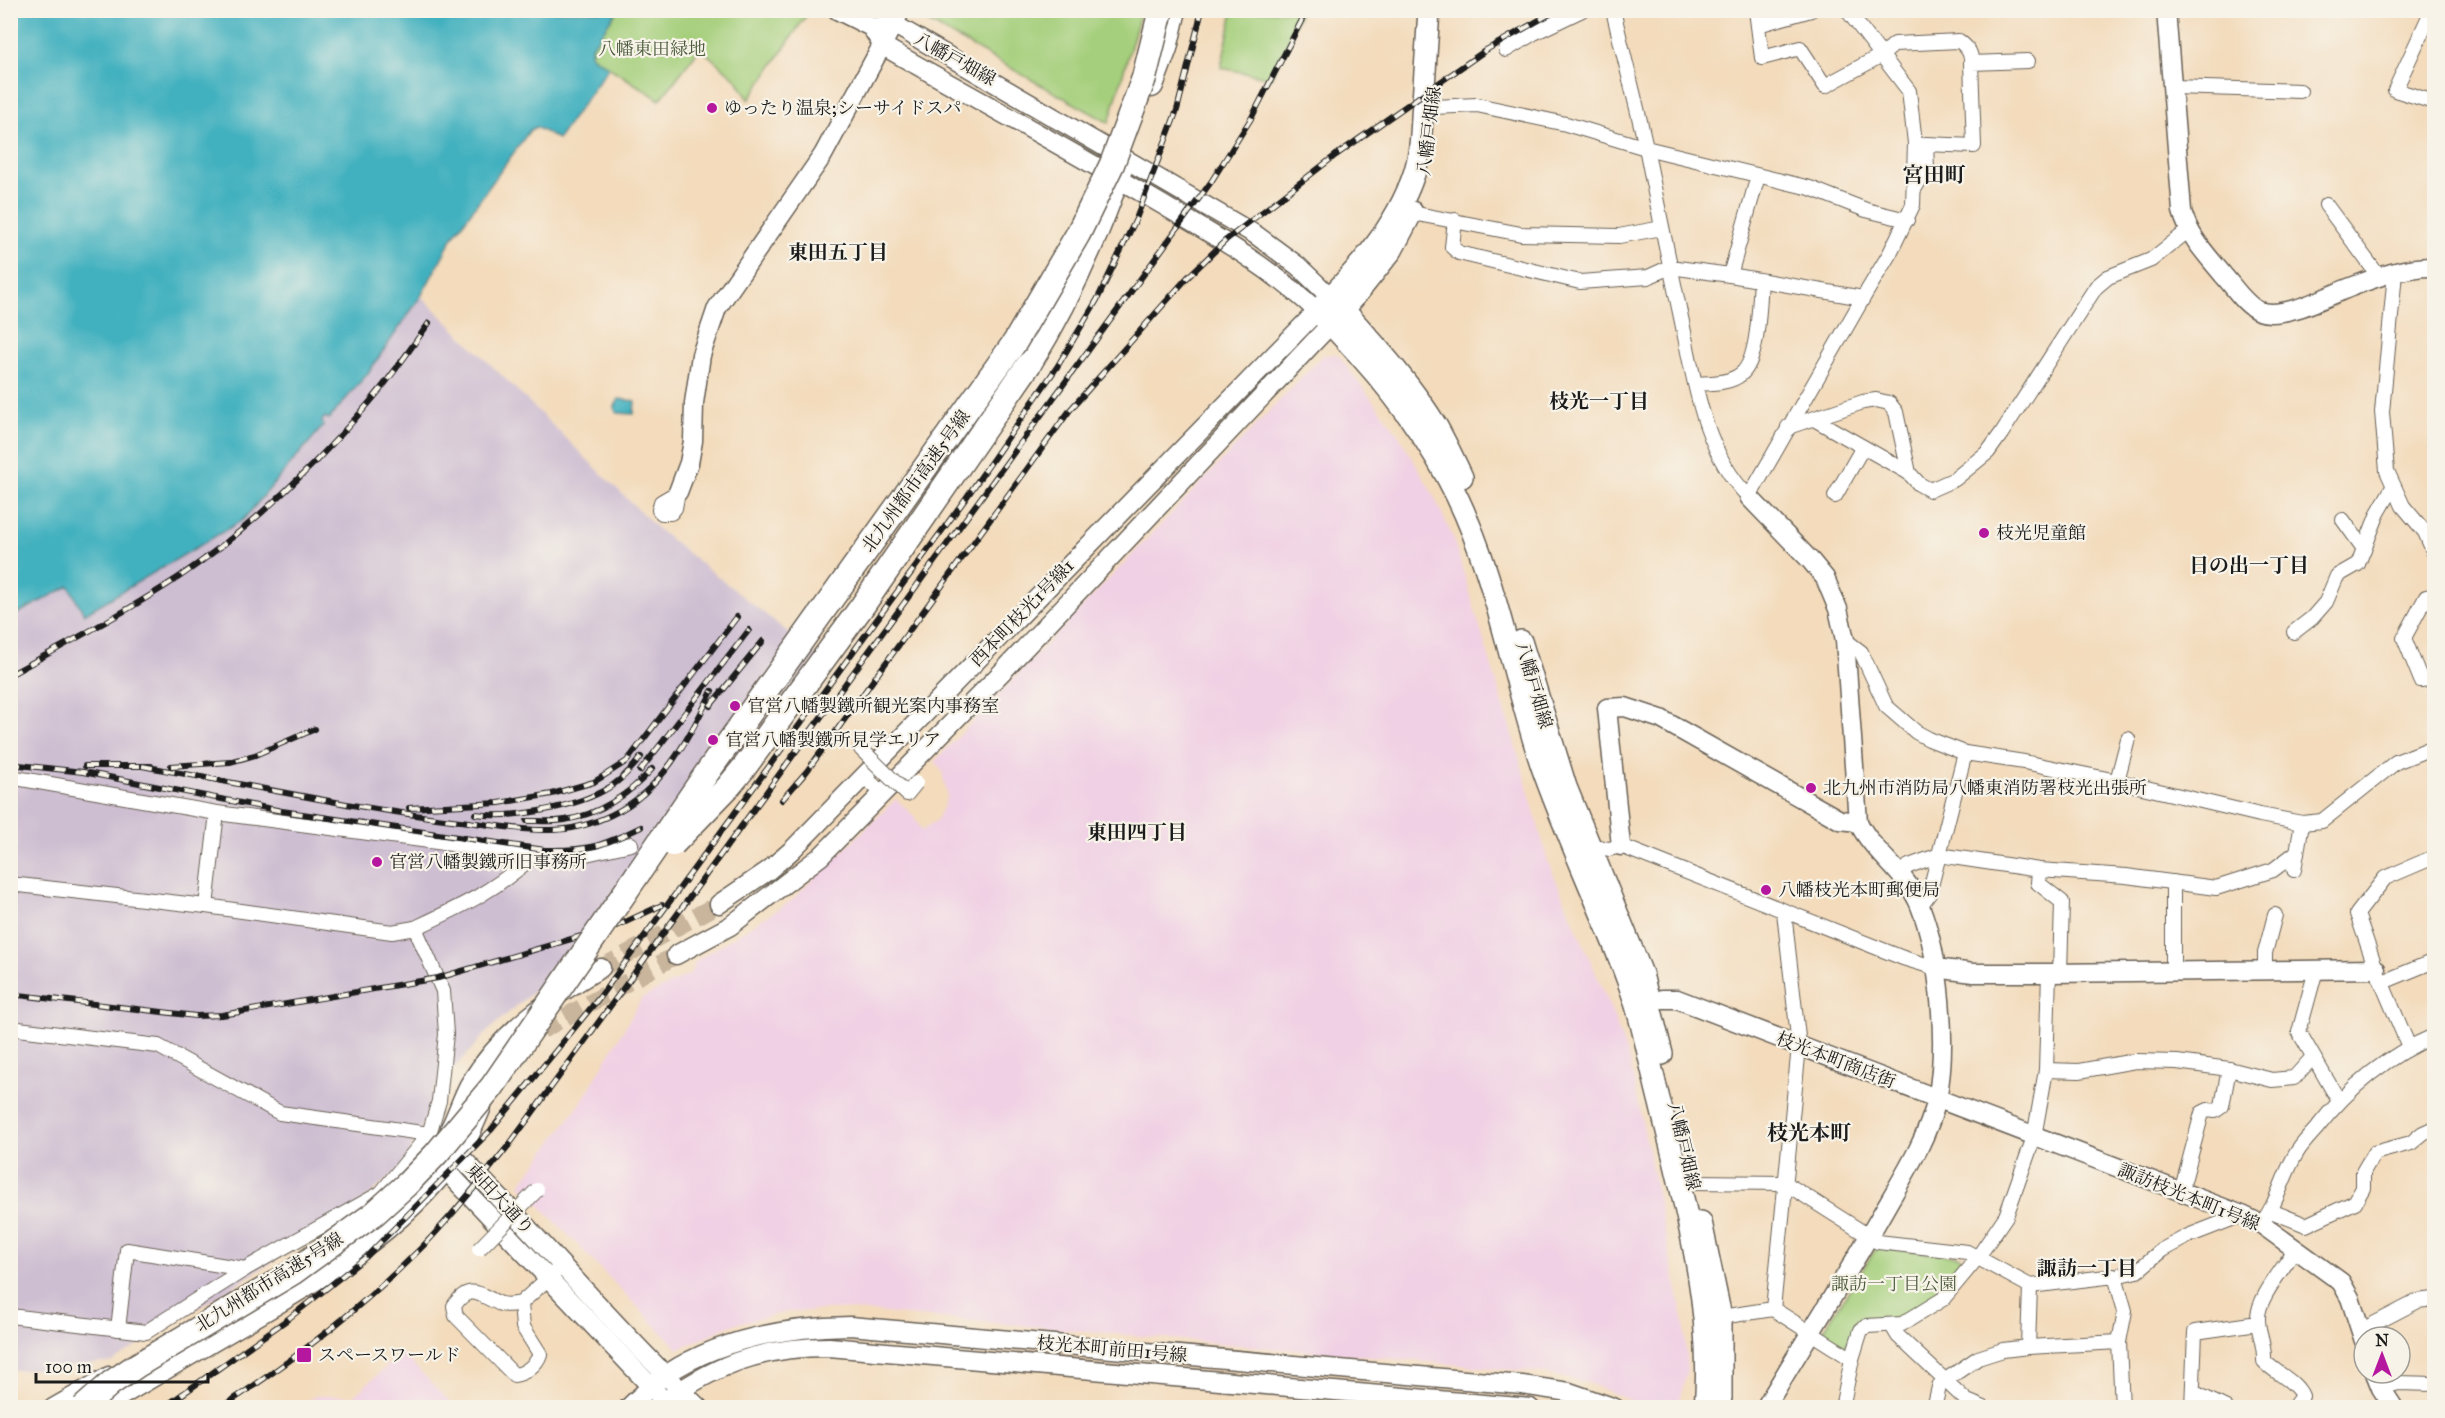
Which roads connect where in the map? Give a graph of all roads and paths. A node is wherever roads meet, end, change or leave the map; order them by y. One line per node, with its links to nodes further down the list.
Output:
1 (837, 10): 16 (street)
2 (1151, 10): 17 (highway)
3 (1161, 10): 100 (highway, 北九州都市高速5号線, bridge)
4 (1174, 10): 17 (highway)
5 (1429, 10): 43 (main road, 八幡戸畑線)
6 (1440, 10): 26 (main road, 八幡戸畑線)
7 (1582, 10): 19 (street)
8 (1613, 10): 27 (street)
9 (1756, 10): 15 (street)
10 (1811, 10): 15 (street)
11 (1847, 10): 20 (street)
12 (2166, 10): 23 (street)
13 (2432, 10): 25 (street)
14 (898, 18): 16 (street, 八幡戸畑線); 18 (street); 28 (street, 八幡戸畑線)
15 (1758, 25): 20 (street)
16 (871, 27): 18 (street, 八幡戸畑線)
17 (1156, 45): 28 (highway)
18 (883, 46): 28 (street, 八幡戸畑線); 50 (street)
19 (1506, 50)
20 (1882, 55): 22 (street); 30 (street)
21 (2028, 61): 22 (street)
22 (1971, 63): 30 (street)
23 (2173, 87): 24 (street); 36 (street)
24 (2300, 91)
25 (2434, 102)
26 (1434, 107): 27 (street); 32 (main road, 八幡戸畑線)
27 (1646, 148): 29 (street); 35 (street)
28 (1114, 164): 43 (street, 八幡戸畑線); 100 (highway, bridge)
29 (1758, 176): 34 (street); 39 (street)
30 (1914, 188): 34 (street)
31 (2326, 205): 40 (street)
32 (1412, 213): 33 (street); 43 (main road, 八幡戸畑線)
33 (1455, 220): 35 (street); 37 (street)
34 (1907, 220): 42 (street)
35 (1662, 228): 37 (street)
36 (2189, 230): 40 (street); 48 (street)
37 (1671, 267): 39 (street); 44 (street)
38 (2434, 267): 40 (street)
39 (1730, 275): 41 (street)
40 (2387, 275): 49 (street)
41 (1761, 281): 42 (street); 44 (street)
42 (1863, 298): 46 (street)
43 (1331, 310): 65 (street, 西本町枝光1号線1); 68 (street, 西本町枝光1号線1); 73 (main road, 八幡戸畑線); 99 (main road, 八幡戸畑線)
44 (1696, 384): 52 (street)
45 (1814, 419): 46 (street); 47 (street); 48 (street)
46 (1788, 427): 52 (street)
47 (1863, 447): 48 (street); 51 (street)
48 (1909, 474)
49 (2393, 487): 54 (street); 55 (street)
50 (678, 492)
51 (1835, 496)
52 (1749, 497): 58 (street)
53 (2343, 520): 54 (street)
54 (2364, 549): 57 (street)
55 (2434, 553)
56 (2434, 596): 59 (street)
57 (2294, 632)
58 (1845, 640): 63 (street); 70 (street)
59 (2434, 678)
60 (2128, 739): 66 (street)
61 (869, 740): 67 (street, bridge)
62 (2434, 747): 71 (street)
63 (1965, 753): 66 (street); 77 (street)
64 (10, 777): 69 (street)
65 (865, 777): 68 (street); 84 (street, 西本町枝光1号線1)
66 (2117, 781): 71 (street)
67 (916, 783)
68 (882, 793): 90 (street, 西本町枝光1号線1)
69 (217, 813): 76 (street); 85 (street)
70 (1858, 822): 74 (street); 81 (street)
71 (2302, 823): 75 (street)
72 (631, 844): 76 (street)
73 (1589, 845): 74 (street); 99 (main road, 八幡戸畑線)
74 (1621, 846): 87 (street)
75 (2297, 852): 80 (street); 82 (street)
76 (534, 855): 89 (street)
77 (1939, 855): 79 (street); 81 (street); 86 (street)
78 (2434, 857): 98 (street)
79 (2039, 870): 82 (street); 97 (street)
80 (2294, 870)
81 (1899, 873): 86 (street)
82 (2173, 882): 96 (street)
83 (10, 884): 85 (street)
84 (719, 904)
85 (206, 906): 89 (street)
86 (1920, 906): 93 (street)
87 (1784, 912): 93 (street); 103 (street)
88 (2275, 915): 94 (street)
89 (415, 928): 112 (street)
90 (676, 955)
91 (2434, 961): 98 (street)
92 (601, 968): 112 (street)
93 (1936, 968): 97 (street); 108 (street)
94 (2265, 970): 95 (street); 96 (street)
95 (2316, 970): 98 (street); 105 (street)
96 (2173, 971): 97 (street)
97 (2054, 973): 107 (street)
98 (2379, 976): 104 (street)
99 (1643, 1002): 103 (street, 枝光本町商店街); 115 (main road, 八幡戸畑線); 163 (main road, 八幡戸畑線)
100 (551, 1005): 113 (street); 140 (highway, 北九州都市高速5号線, bridge)
101 (10, 1028): 112 (street)
102 (2434, 1036): 104 (street)
103 (1799, 1046): 108 (street, 枝光本町商店街); 116 (street)
104 (2409, 1047): 109 (street)
105 (2312, 1058): 106 (street); 109 (street)
106 (2229, 1069): 107 (street); 118 (street)
107 (2046, 1070): 111 (street)
108 (1937, 1098): 111 (street, 枝光本町商店街); 121 (street)
109 (2339, 1101): 120 (street)
110 (2434, 1128): 120 (street)
111 (2034, 1137): 118 (street, 諏訪枝光本町1号線); 124 (street)
112 (434, 1141): 113 (street, 東田大通り); 114 (street, 東田大通り); 125 (street); 155 (street)
113 (458, 1154): 114 (street); 126 (street, 東田大通り)
114 (446, 1170): 126 (street, 東田大通り); 158 (street)
115 (1692, 1182): 116 (street); 133 (main road, 八幡戸畑線)
116 (1785, 1183): 121 (street); 131 (street)
117 (537, 1190): 123 (street, bridge)
118 (2181, 1192): 119 (street, 諏訪枝光本町1号線)
119 (2242, 1215): 120 (street, 諏訪枝光本町1号線); 127 (street)
120 (2266, 1217): 122 (street, 諏訪枝光本町1号線)
121 (1869, 1236): 124 (street); 139 (street)
122 (2296, 1248): 134 (street); 135 (street, 諏訪枝光本町1号線)
123 (479, 1249)
124 (1978, 1257): 128 (street); 137 (street)
125 (245, 1269): 138 (street); 138 (street)
126 (554, 1272): 130 (street); 144 (street, 東田大通り); 150 (street, 東田大通り)
127 (2115, 1275): 128 (street); 141 (street)
128 (2030, 1286): 142 (street)
129 (2434, 1299): 136 (street)
130 (521, 1303): 130 (street)
131 (1773, 1309): 133 (street); 139 (street)
132 (10, 1316): 138 (street)
133 (1721, 1317): 164 (main road, 八幡戸畑線)
134 (2258, 1323): 152 (street); 172 (street)
135 (2359, 1325)
136 (2380, 1325)
137 (1892, 1326): 143 (street); 145 (street)
138 (118, 1329)
139 (1809, 1332): 143 (street); 165 (street)
140 (188, 1333): 156 (highway, bridge); 157 (highway, 北九州都市高速5号線, bridge)
141 (2119, 1342): 142 (street); 169 (street)
142 (2028, 1347): 145 (street)
143 (1852, 1359): 166 (street)
144 (666, 1375): 146 (street, 枝光本町前田1号線); 150 (street, 枝光本町前田1号線); 151 (street, 東田大通り)
145 (1944, 1381): 167 (street); 168 (street)
146 (1479, 1382): 154 (street); 162 (street, 枝光本町前田1号線)
147 (2412, 1383): 148 (street)
148 (2434, 1384)
149 (2380, 1385): 173 (street)
150 (651, 1387): 153 (street, 東田大通り); 159 (street, 枝光本町前田1号線)
151 (681, 1390): 153 (street, 枝光本町前田1号線); 154 (street, 枝光本町前田1号線); 160 (street, 東田大通り)
152 (2193, 1392): 170 (street); 171 (street)
153 (664, 1405)
154 (1478, 1406): 161 (street, 枝光本町前田1号線)
155 (53, 1407)
156 (83, 1407)
157 (95, 1407)
158 (101, 1407)
159 (628, 1407)
160 (699, 1407)
161 (1530, 1407)
162 (1615, 1407)
163 (1705, 1407)
164 (1720, 1407)
165 (1765, 1407)
166 (1842, 1407)
167 (1934, 1407)
168 (1984, 1407)
169 (2122, 1407)
170 (2192, 1407)
171 (2226, 1407)
172 (2293, 1407)
173 (2394, 1407)

